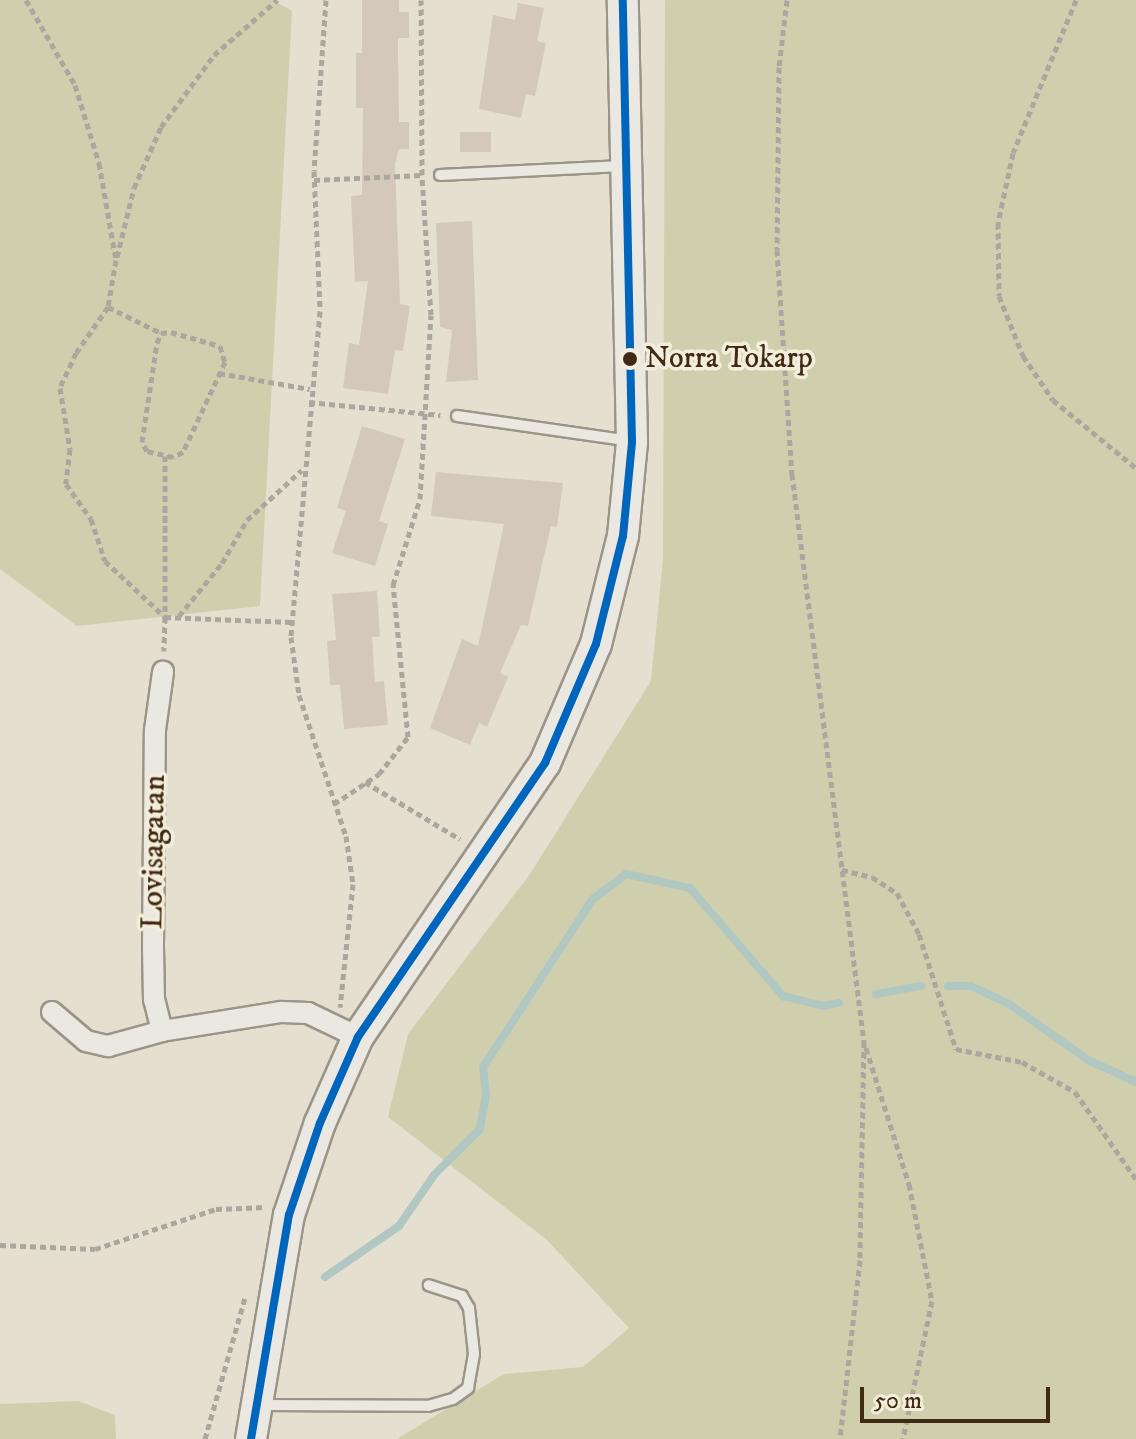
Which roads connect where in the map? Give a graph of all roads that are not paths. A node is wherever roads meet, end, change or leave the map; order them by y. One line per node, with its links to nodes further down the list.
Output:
1 (623, 0): 2 (street)
2 (623, 166): 3 (lane); 5 (street)
3 (440, 175)
4 (457, 416): 5 (lane)
5 (632, 442): 9 (street)
6 (163, 672): 8 (street, Lovisagatan)
7 (52, 1012): 8 (street)
8 (162, 1031): 9 (street)
9 (346, 1032): 11 (street)
10 (429, 1285): 11 (lane)
11 (255, 1405): 12 (street)
12 (251, 1439)

